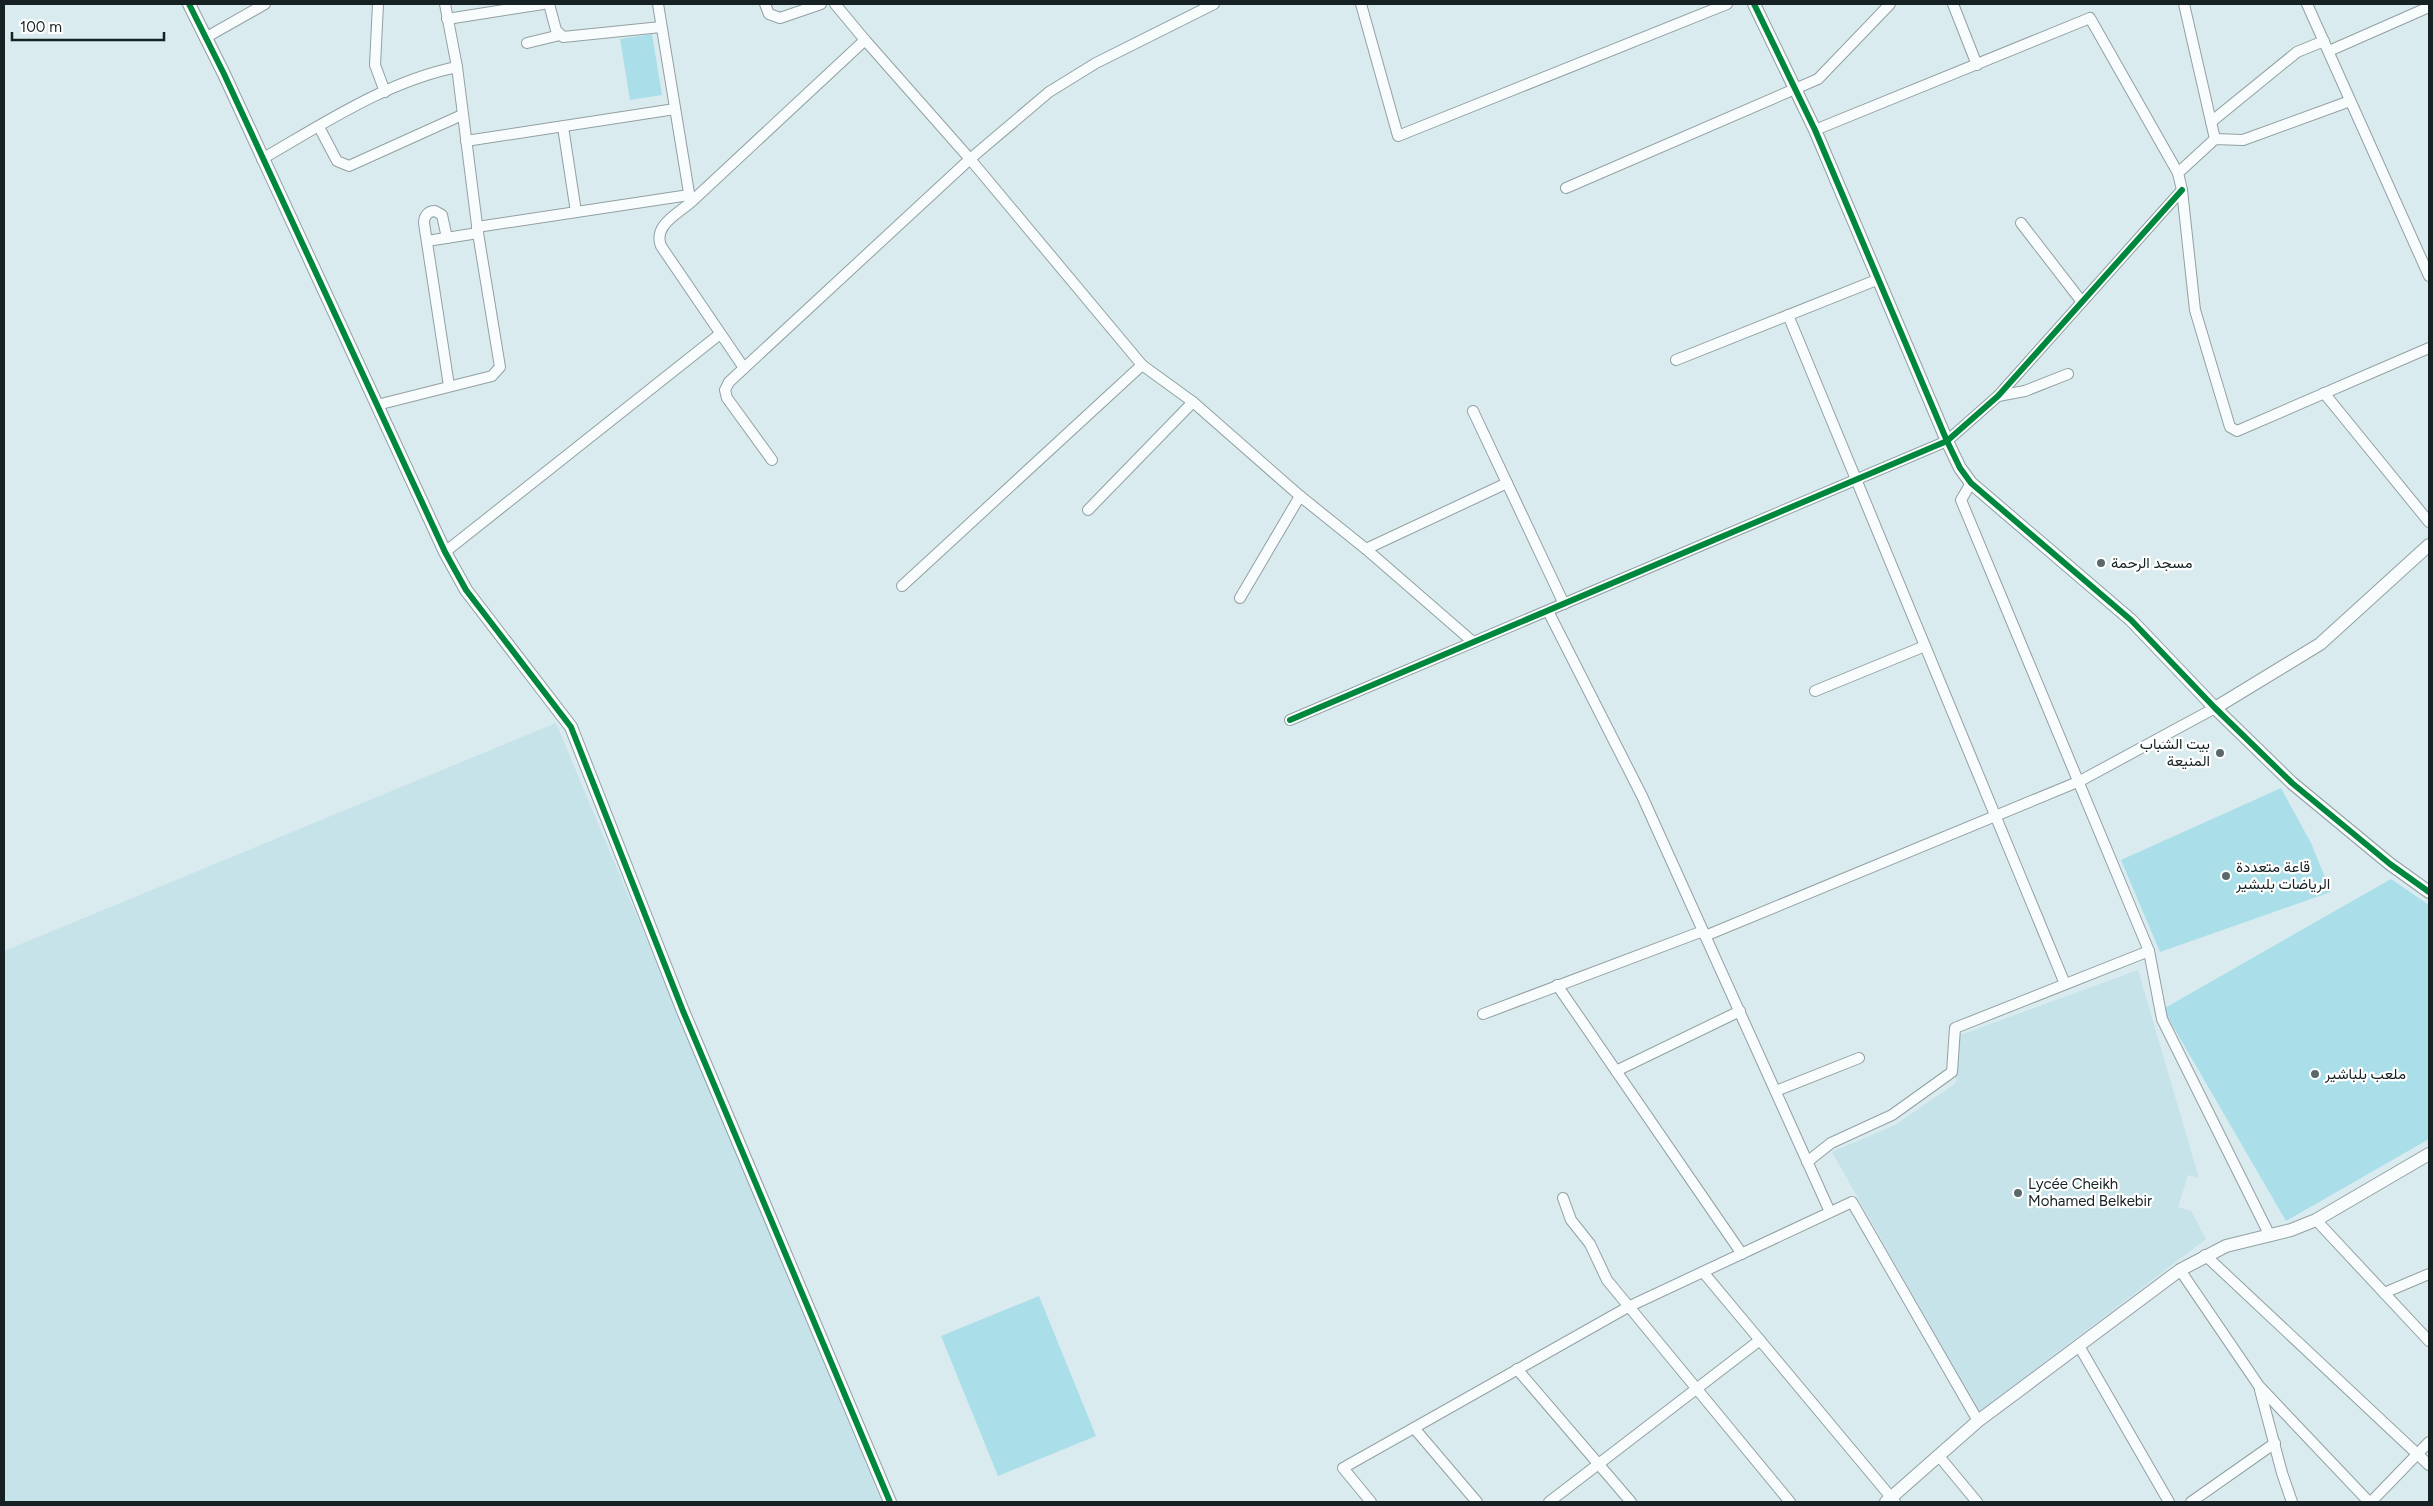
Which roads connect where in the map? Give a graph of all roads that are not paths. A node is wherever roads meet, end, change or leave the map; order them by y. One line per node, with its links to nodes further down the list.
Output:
1 (189, 4): 24 (street)
2 (265, 4): 24 (street)
3 (378, 4): 32 (street)
4 (445, 4): 21 (street)
5 (543, 4): 21 (street)
6 (549, 4): 23 (street)
7 (658, 4): 22 (street)
8 (764, 4): 9 (street)
9 (821, 4)
10 (836, 4): 25 (street)
11 (1214, 4): 19 (street)
12 (1361, 4): 13 (street)
13 (1727, 4)
14 (1754, 4): 31 (street)
15 (1890, 4): 31 (street)
16 (1953, 4): 29 (street)
17 (2184, 4): 36 (street)
18 (2306, 4): 26 (street)
19 (1196, 8): 43 (street)
20 (2429, 8): 28 (street)
21 (448, 18): 30 (street)
22 (661, 27): 23 (street); 34 (street)
23 (560, 35): 27 (street)
24 (204, 38): 42 (street)
25 (865, 40): 43 (street); 47 (street)
26 (2324, 41): 28 (street); 36 (street)
27 (527, 42)
28 (2329, 50): 33 (street)
29 (1977, 65): 39 (street); 44 (street)
30 (456, 68): 32 (street); 35 (street)
31 (1796, 90): 39 (street); 45 (street)
32 (385, 92): 37 (street)
33 (2350, 101): 40 (street); 53 (street)
34 (675, 109): 38 (street); 47 (street)
35 (462, 115): 37 (street); 41 (street)
36 (2212, 122): 40 (street)
37 (319, 127): 42 (street)
38 (563, 127): 41 (street); 48 (street)
39 (1815, 130): 54 (street)
40 (2215, 139): 44 (street)
41 (466, 141): 50 (street)
42 (262, 159): 67 (street)
43 (970, 159): 60 (street); 61 (street)
44 (2178, 173): 46 (street)
45 (1566, 188)
46 (2182, 190): 55 (street); 64 (street)
47 (690, 199): 48 (street); 57 (street)
48 (576, 212): 50 (street)
49 (2021, 223): 55 (street)
50 (478, 230): 51 (street); 63 (street)
51 (447, 238): 52 (street); 52 (street)
52 (427, 241): 63 (street)
53 (2429, 276)
54 (1879, 279): 56 (street); 69 (street)
55 (2082, 302): 65 (street)
56 (1788, 315): 59 (street); 71 (street)
57 (720, 334): 61 (street); 79 (street)
58 (2429, 348): 64 (street)
59 (1676, 360)
60 (1142, 365): 66 (street); 80 (street)
61 (744, 368): 70 (street)
62 (2068, 374): 65 (street)
63 (449, 386): 67 (street)
64 (2324, 393): 76 (street)
65 (1998, 396): 69 (street)
66 (1194, 402): 74 (street); 75 (street)
67 (377, 406): 79 (street)
68 (1473, 411): 72 (street)
69 (1947, 441): 71 (street); 73 (street)
70 (772, 460)
71 (1856, 480): 82 (street); 85 (street)
72 (1507, 483): 78 (street); 82 (street)
73 (1971, 483): 87 (street); 89 (street)
74 (1300, 496): 78 (street); 81 (street)
75 (1088, 510)
76 (2429, 522)
77 (2429, 545): 87 (street)
78 (1366, 550): 84 (street)
79 (445, 552): 129 (street)
80 (902, 586)
81 (1240, 598)
82 (1564, 604): 83 (street)
83 (1548, 611): 84 (street); 92 (street)
84 (1473, 642): 88 (street)
85 (1925, 646): 86 (street); 90 (street)
86 (1815, 691)
87 (2215, 708): 89 (street); 91 (street)
88 (1290, 720)
89 (2080, 781): 90 (street); 93 (street)
90 (1996, 816): 92 (street); 94 (street)
91 (2429, 892)
92 (1704, 934): 95 (street); 96 (street)
93 (2149, 950): 94 (street); 106 (street)
94 (2065, 984): 102 (street)
95 (1557, 986): 97 (street); 99 (street)
96 (1740, 1011): 99 (street); 100 (street)
97 (1483, 1014)
98 (1859, 1058): 100 (street)
99 (1616, 1071): 107 (street)
100 (1776, 1091): 102 (street)
101 (2429, 1154): 105 (street)
102 (1808, 1162): 104 (street)
103 (1563, 1198): 113 (street)
104 (1830, 1212): 107 (street); 120 (street)
105 (2316, 1220): 106 (street); 112 (street)
106 (2270, 1236): 108 (street)
107 (1742, 1254): 110 (street)
108 (2205, 1255): 109 (street); 124 (street)
109 (2180, 1270): 116 (street); 118 (street)
110 (1703, 1272): 113 (street); 114 (street)
111 (2429, 1274): 112 (street)
112 (2384, 1293): 115 (street)
113 (1628, 1307): 117 (street); 119 (street)
114 (1760, 1340): 119 (street); 128 (street)
115 (2429, 1341)
116 (2079, 1346): 120 (street); 136 (street)
117 (1518, 1369): 121 (street); 126 (street)
118 (2259, 1386): 123 (street); 139 (street)
119 (1695, 1389): 126 (street); 134 (street)
120 (1978, 1421): 125 (street)
121 (1414, 1428): 130 (street); 131 (street)
122 (2429, 1442): 124 (street)
123 (2275, 1443): 137 (street); 138 (street)
124 (2418, 1454): 127 (street); 139 (street)
125 (1938, 1455): 128 (street); 135 (street)
126 (1598, 1464): 132 (street); 133 (street)
127 (2429, 1465)
128 (1890, 1501)
129 (890, 1502)
130 (1370, 1502)
131 (1477, 1502)
132 (1548, 1502)
133 (1631, 1502)
134 (1790, 1502)
135 (1978, 1502)
136 (2169, 1502)
137 (2190, 1502)
138 (2292, 1502)
139 (2370, 1502)

